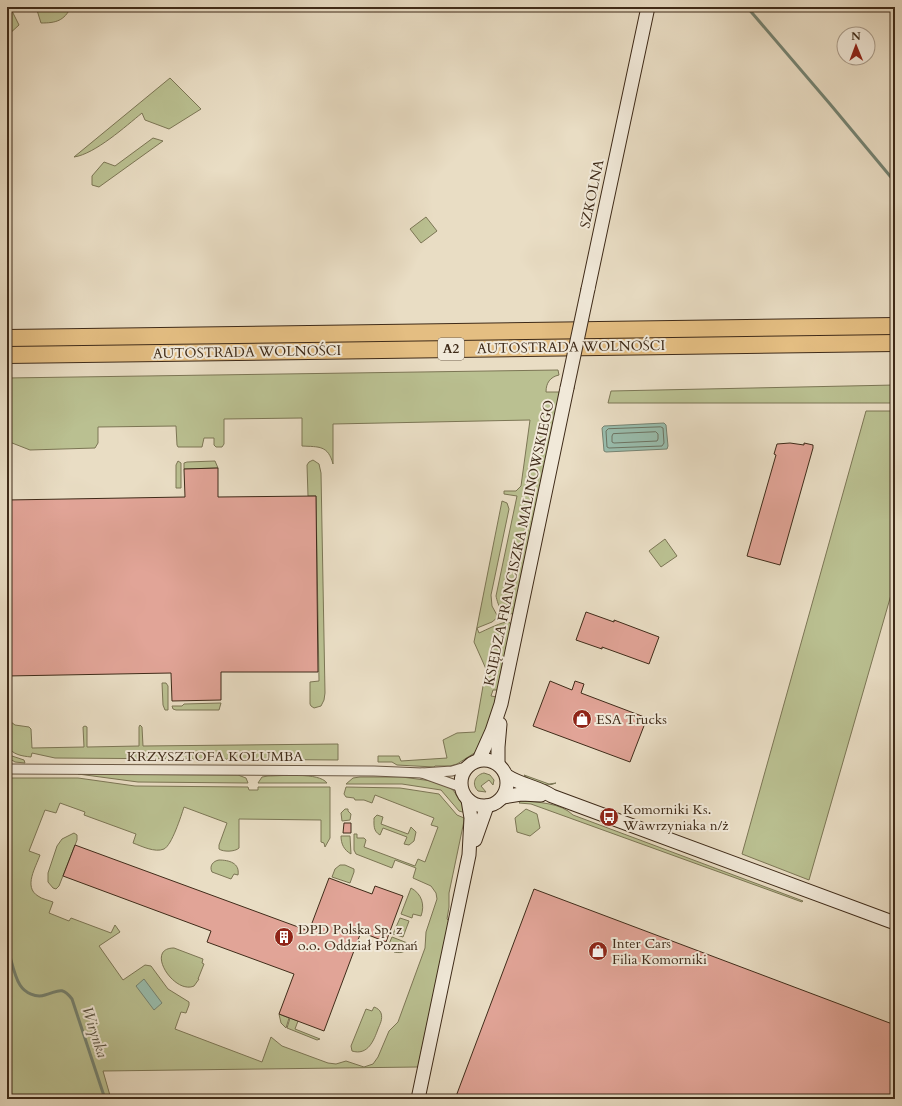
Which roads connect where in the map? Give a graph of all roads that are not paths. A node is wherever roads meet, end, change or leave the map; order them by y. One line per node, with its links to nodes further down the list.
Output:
1 (648, 7): 6 (street, SZKOLNA, bridge)
2 (895, 326): 3 (highway, AUTOSTRADA WOLNOŚCI / A2)
3 (7, 338)
4 (895, 343): 5 (highway, AUTOSTRADA WOLNOŚCI / A2)
5 (7, 355)
6 (567, 388): 7 (street, KSIĘDZA FRANCISZKA MALINOWSKIEGO)
7 (501, 704): 8 (street, KSIĘDZA FRANCISZKA MALINOWSKIEGO); 9 (street, KSIĘDZA FRANCISZKA MALINOWSKIEGO)
8 (474, 763): 9 (street); 11 (street, KRZYSZTOFA KOLUMBA); 13 (street)
9 (498, 764): 12 (street)
10 (7, 769): 11 (street, KRZYSZTOFA KOLUMBA)
11 (422, 773): 13 (street, KRZYSZTOFA KOLUMBA)
12 (507, 776): 14 (street); 15 (street)
13 (461, 787): 16 (street)
14 (552, 796): 15 (street); 19 (street)
15 (503, 797): 17 (street)
16 (468, 800): 17 (street); 18 (street)
17 (487, 806): 18 (street)
18 (469, 855): 20 (street)
19 (895, 923)
20 (418, 1099)

